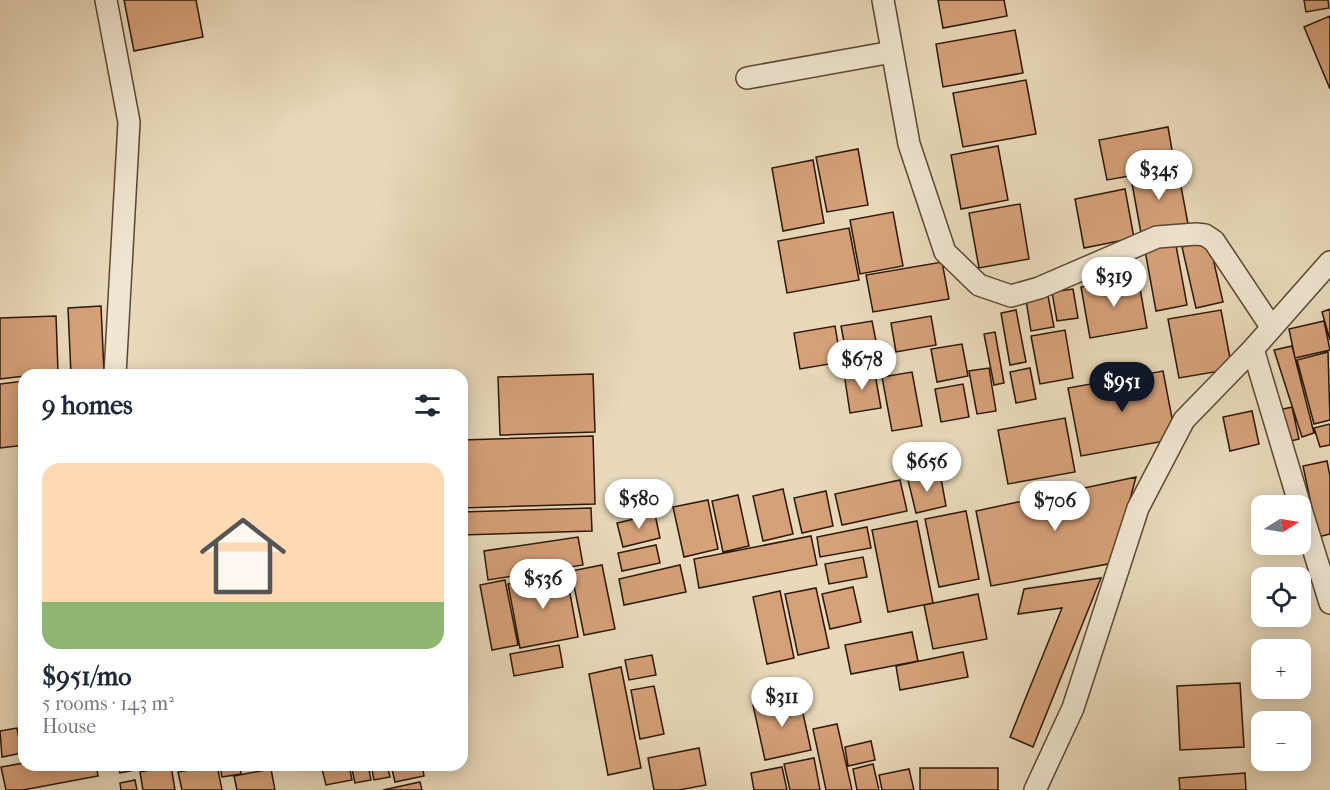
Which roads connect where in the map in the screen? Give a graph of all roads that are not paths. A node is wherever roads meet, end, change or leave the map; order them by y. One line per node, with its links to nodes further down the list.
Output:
1 (106, 0): 8 (street)
2 (883, 0): 3 (street)
3 (892, 52): 4 (street); 6 (street)
4 (747, 78)
5 (1330, 262): 6 (street)
6 (1272, 328): 7 (street)
7 (1253, 350): 9 (street); 12 (street)
8 (115, 369)
9 (1297, 495)
10 (1311, 542): 11 (street)
11 (1330, 603)
12 (1035, 790)

